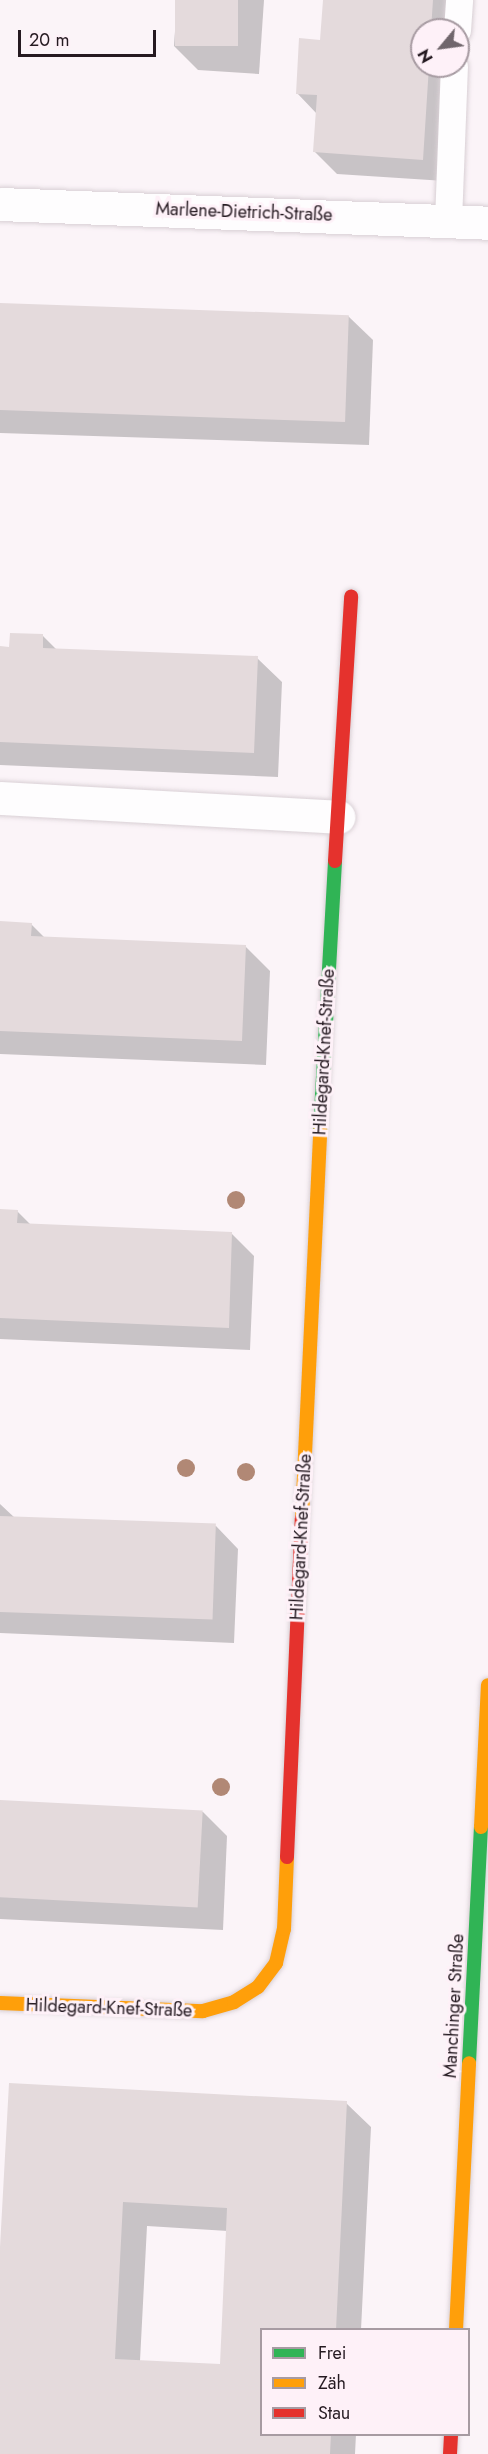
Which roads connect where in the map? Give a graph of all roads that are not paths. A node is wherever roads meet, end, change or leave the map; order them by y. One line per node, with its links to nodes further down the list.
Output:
1 (459, 0): 2 (lane)
2 (458, 18)
3 (454, 78): 5 (lane)
4 (0, 204): 5 (street, Marlene-Dietrich-Straße)
5 (448, 221): 6 (street, Marlene-Dietrich-Straße)
6 (488, 223)
7 (351, 596): 9 (street, Hildegard-Knef-Straße)
8 (0, 798): 9 (street)
9 (338, 817): 11 (street, Hildegard-Knef-Straße)
10 (488, 1685): 12 (street, Manchinger Straße)
11 (0, 2003)
12 (456, 2328)
13 (451, 2436): 14 (street)
14 (450, 2454)

